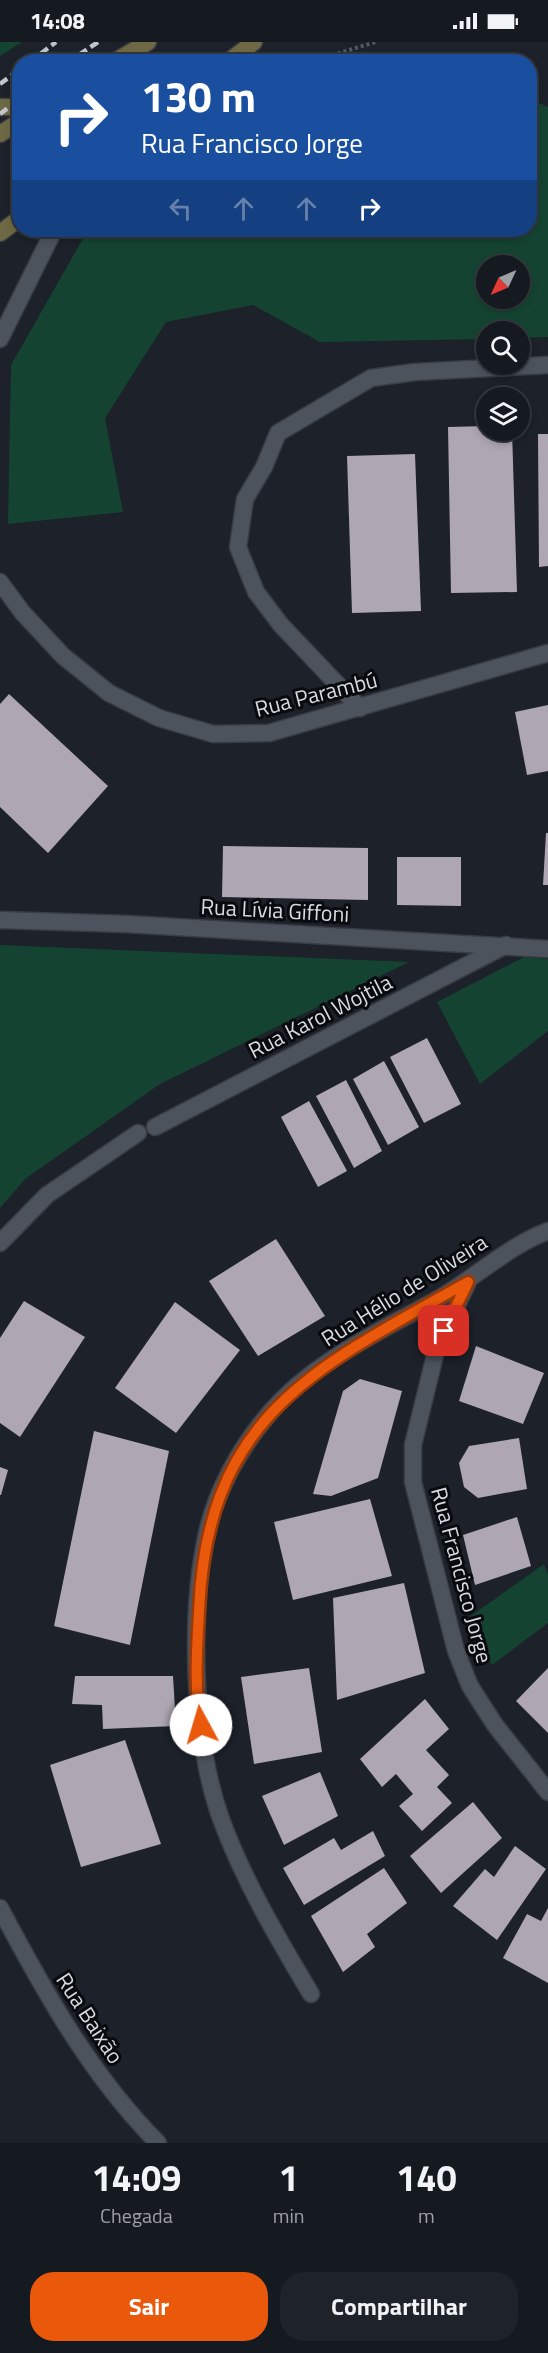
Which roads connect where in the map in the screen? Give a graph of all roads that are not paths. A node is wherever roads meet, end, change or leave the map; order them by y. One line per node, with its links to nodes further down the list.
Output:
1 (148, 42): 3 (main road)
2 (254, 42): 4 (main road)
3 (128, 54)
4 (238, 54)
5 (51, 237): 6 (street)
6 (0, 339)
7 (548, 364): 10 (street)
8 (0, 582): 10 (street, Rua Parambú)
9 (548, 653): 10 (street, Rua Parambú)
10 (360, 708)
11 (0, 920): 12 (street, Rua Lívia Giffoni)
12 (506, 945): 13 (street, Rua Lívia Giffoni); 14 (street, Rua Karol Wojtila)
13 (548, 949)
14 (155, 1127)
15 (138, 1133): 17 (street)
16 (548, 1231): 18 (street, Rua Hélio de Oliveira)
17 (0, 1243)
18 (468, 1282): 19 (street, Rua Francisco Jorge); 21 (street, Rua Hélio de Oliveira)
19 (548, 1792)
20 (0, 1908): 22 (street, Rua Baixão)
21 (311, 1994)
22 (158, 2143)

